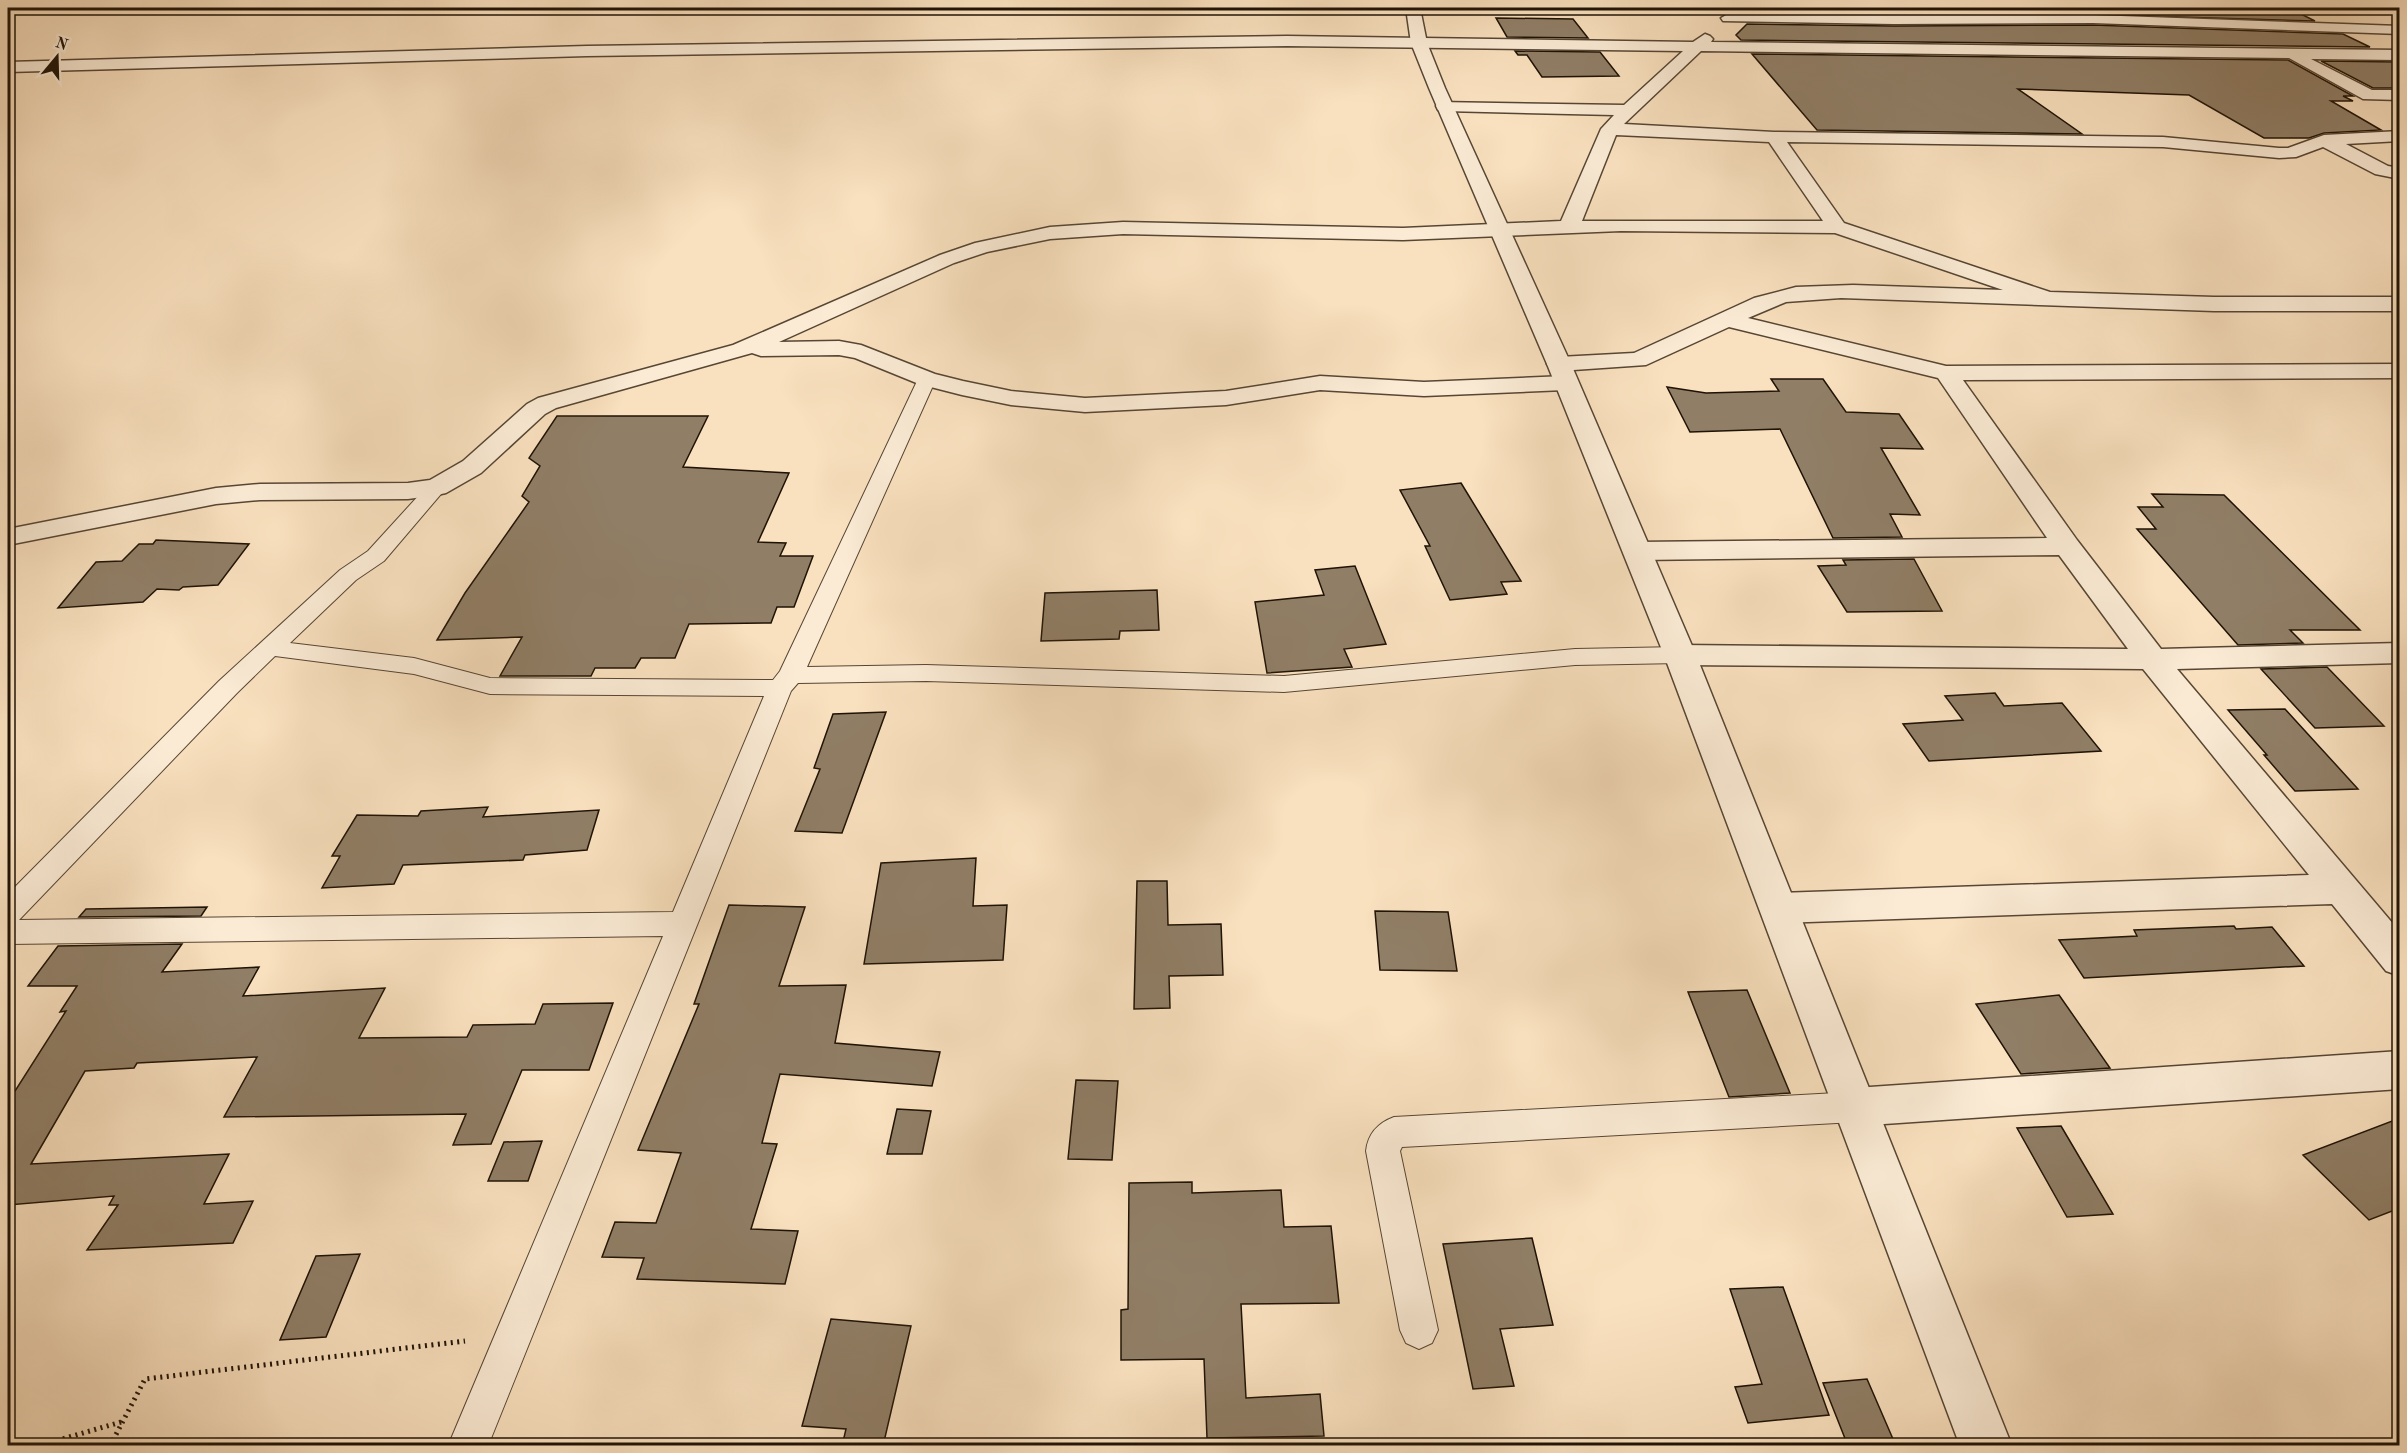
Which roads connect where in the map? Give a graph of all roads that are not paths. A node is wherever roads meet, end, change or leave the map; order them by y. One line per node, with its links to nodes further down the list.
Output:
1 (1413, 8): 7 (street)
2 (2240, 8): 5 (street)
3 (1735, 13): 4 (street); 8 (street)
4 (2137, 21): 5 (street); 9 (street)
5 (2276, 26): 6 (street)
6 (2400, 30)
7 (1419, 43): 8 (street); 12 (street); 15 (street)
8 (1695, 46): 9 (street); 16 (street)
9 (2191, 54): 10 (street)
10 (2293, 55): 11 (street); 13 (street)
11 (2400, 55)
12 (8, 67)
13 (2369, 95): 14 (street); 17 (street)
14 (2400, 95)
15 (1444, 105): 16 (street); 24 (street)
16 (1628, 110): 18 (street)
17 (2395, 123): 20 (street)
18 (1610, 129): 19 (street); 22 (street)
19 (1774, 137): 20 (street); 23 (street)
20 (2324, 140): 21 (street)
21 (2400, 174)
22 (1569, 226): 23 (street); 24 (street)
23 (1838, 226): 25 (street)
24 (1501, 232): 28 (street); 30 (street)
25 (2050, 299): 26 (street); 27 (street)
26 (2394, 308)
27 (1730, 320): 30 (street); 31 (street)
28 (741, 351): 32 (street); 33 (street)
29 (2400, 371): 31 (street)
30 (1562, 373): 32 (street); 36 (street)
31 (1946, 373): 35 (street)
32 (927, 378): 41 (lane)
33 (437, 487): 34 (street); 37 (lane)
34 (8, 537)
35 (2067, 546): 36 (street); 40 (street)
36 (1638, 551): 39 (street)
37 (271, 648): 41 (lane); 44 (lane)
38 (2400, 653): 40 (street)
39 (1680, 655): 40 (street); 41 (lane); 43 (street)
40 (2152, 658): 42 (street)
41 (785, 682): 45 (lane)
42 (2341, 889): 43 (street); 47 (street)
43 (1779, 908): 49 (street)
44 (8, 912)
45 (682, 924): 46 (lane); 51 (lane)
46 (8, 932)
47 (2400, 960)
48 (2400, 1070): 49 (street)
49 (1855, 1107): 50 (lane); 52 (street)
50 (1419, 1330)
51 (468, 1446)
52 (1986, 1446)

